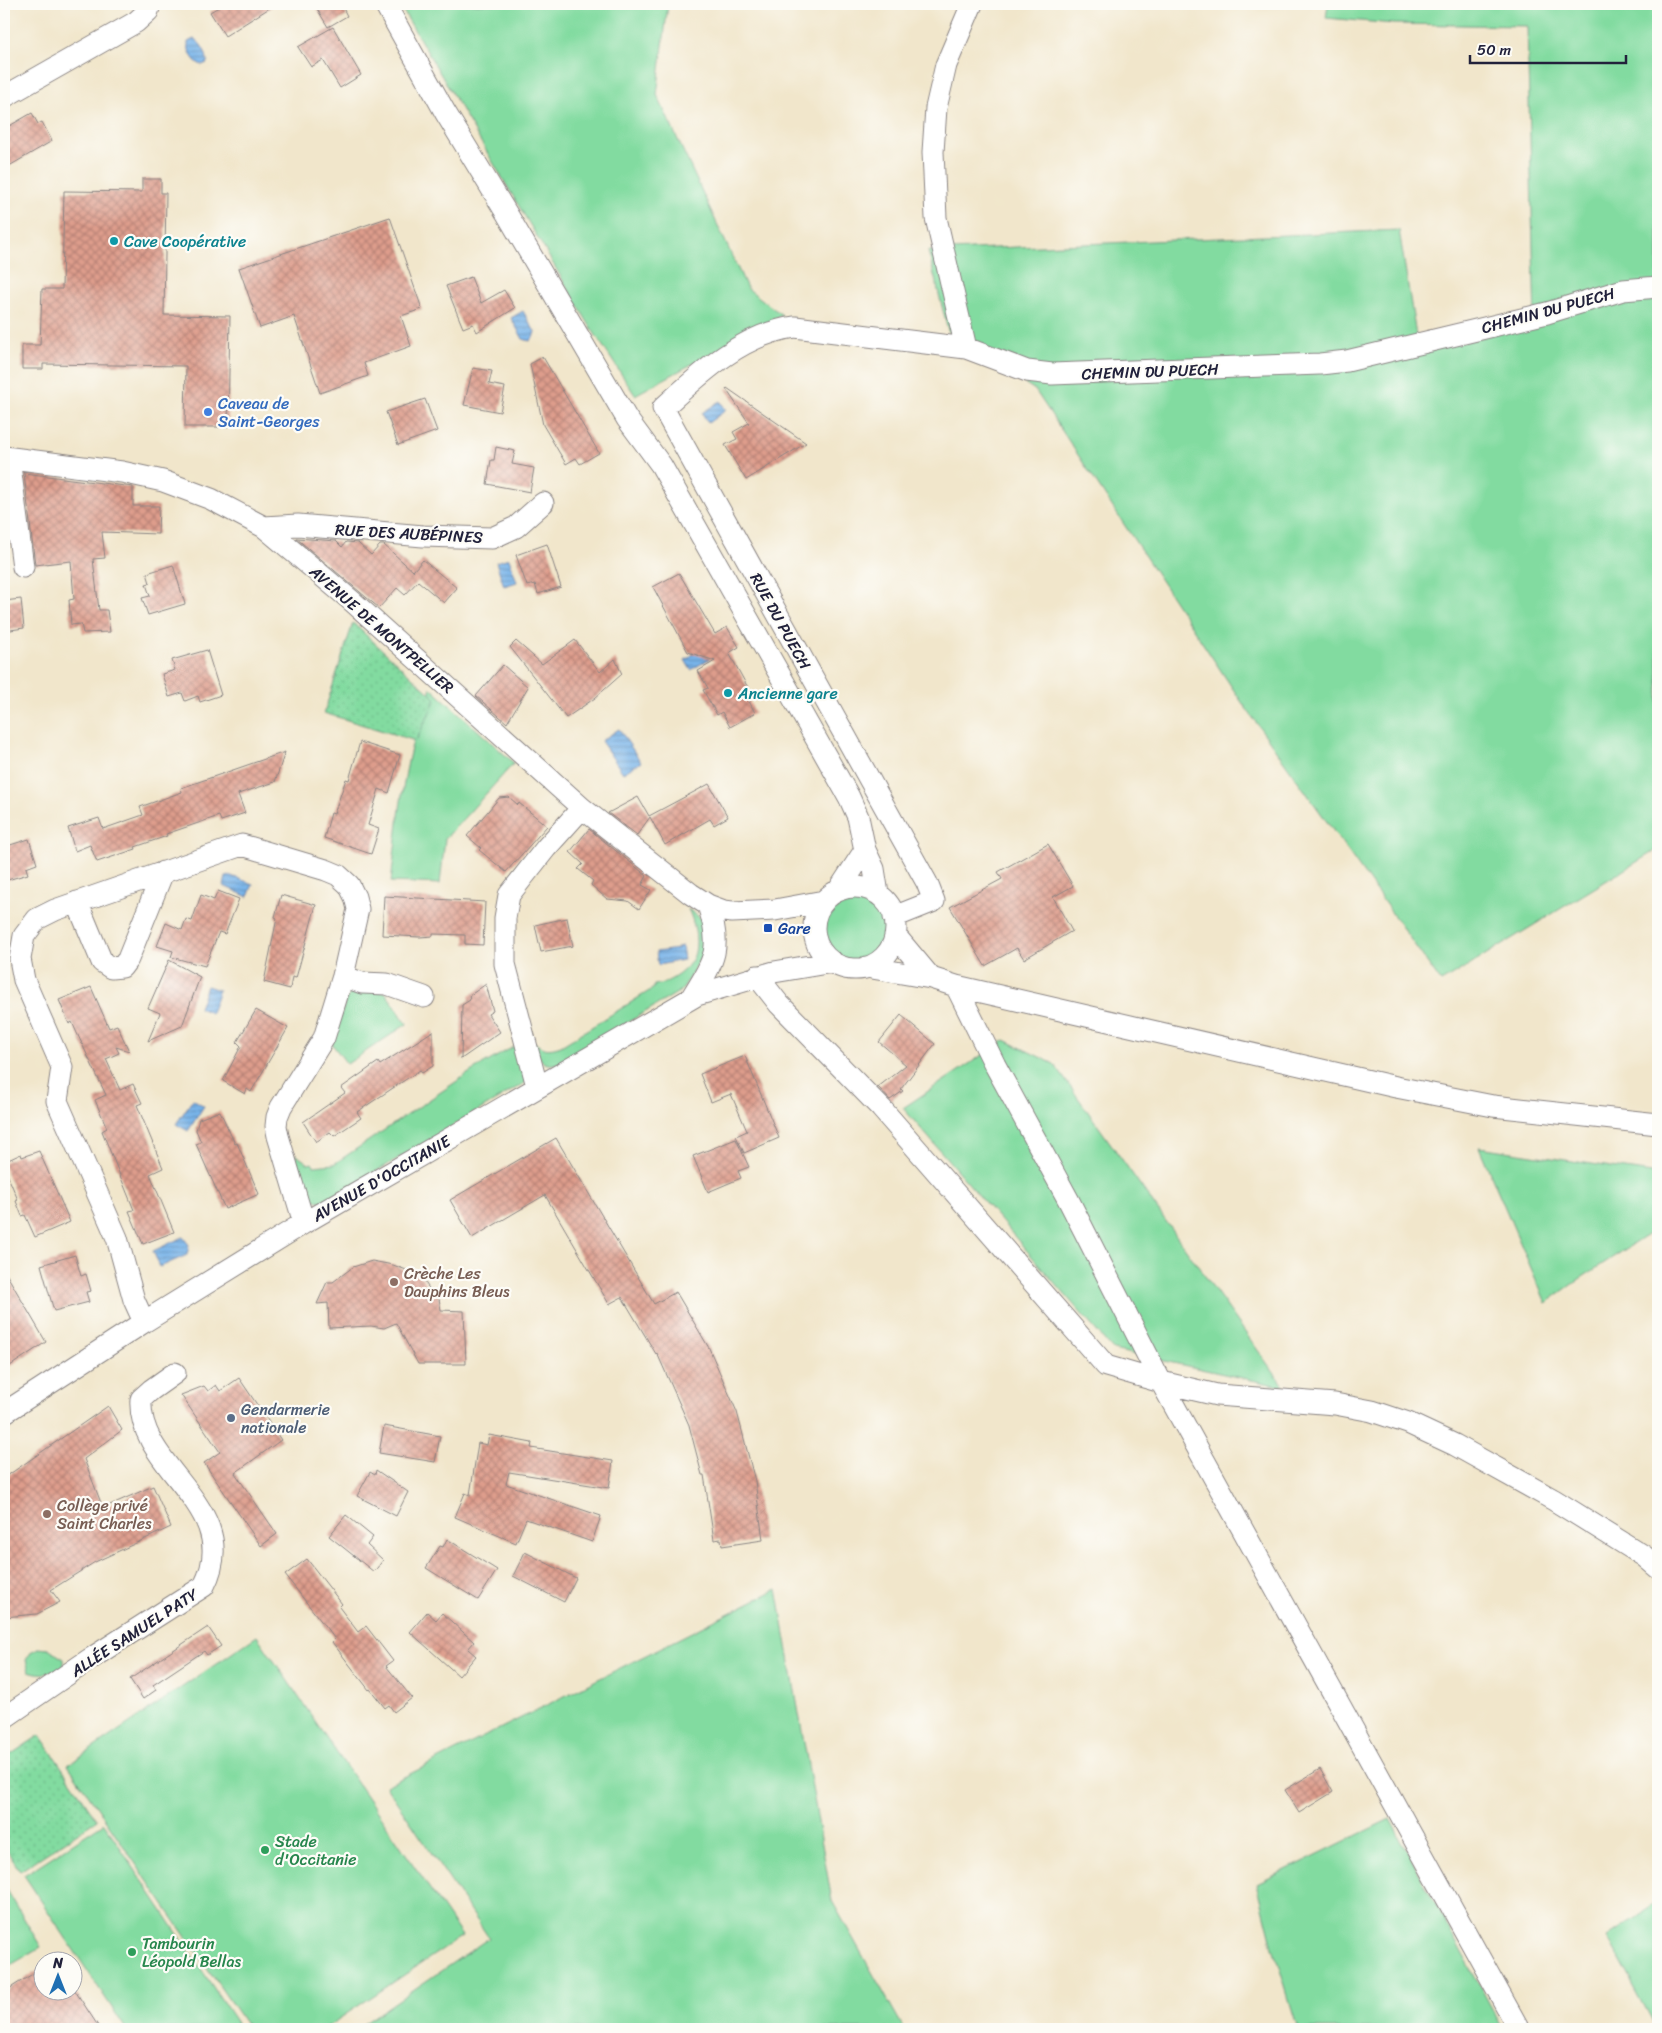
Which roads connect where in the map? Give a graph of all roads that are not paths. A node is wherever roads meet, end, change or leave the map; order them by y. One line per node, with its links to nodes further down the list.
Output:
1 (150, 4): 4 (street)
2 (384, 4): 13 (street)
3 (972, 4): 6 (street)
4 (4, 97)
5 (1658, 287): 6 (street, CHEMIN DU PUECH)
6 (966, 348): 7 (street, CHEMIN DU PUECH)
7 (663, 408): 20 (street, RUE DU PUECH)
8 (6, 458): 10 (street, AVENUE DE MONTPELLIER); 11 (street)
9 (543, 503): 10 (street, RUE DES AUBÉPINES)
10 (264, 528): 12 (street, AVENUE DE MONTPELLIER)
11 (23, 567)
12 (582, 808): 18 (street, AVENUE DE MONTPELLIER); 30 (street)
13 (865, 850): 15 (street); 16 (street)
14 (162, 872): 17 (street); 17 (street); 25 (street)
15 (878, 894): 16 (street); 20 (street)
16 (831, 896): 19 (street, AVENUE DE MONTPELLIER); 21 (street)
17 (78, 902): 33 (street)
18 (708, 905): 19 (street, AVENUE DE MONTPELLIER); 29 (street)
19 (775, 910): 21 (street, AVENUE DE MONTPELLIER)
20 (895, 926): 23 (street); 26 (street)
21 (816, 934): 22 (street); 24 (street, AVENUE D'OCCITANIE)
22 (833, 962): 23 (street); 24 (street, AVENUE D'OCCITANIE)
23 (866, 967): 26 (street)
24 (765, 974): 29 (street, AVENUE D'OCCITANIE); 35 (street)
25 (343, 976): 28 (street); 32 (street)
26 (931, 978): 27 (street)
27 (956, 986): 31 (street); 35 (street)
28 (424, 997)
29 (690, 998): 30 (street, AVENUE D'OCCITANIE)
30 (537, 1086): 32 (street, AVENUE D'OCCITANIE)
31 (1658, 1124)
32 (304, 1223): 33 (street, AVENUE D'OCCITANIE)
33 (144, 1322): 36 (street, AVENUE D'OCCITANIE)
34 (175, 1373): 38 (street, ALLÉE SAMUEL PATY)
35 (1161, 1382): 37 (street); 39 (street)
36 (4, 1413)
37 (1658, 1568)
38 (4, 1718)
39 (1520, 2029)

